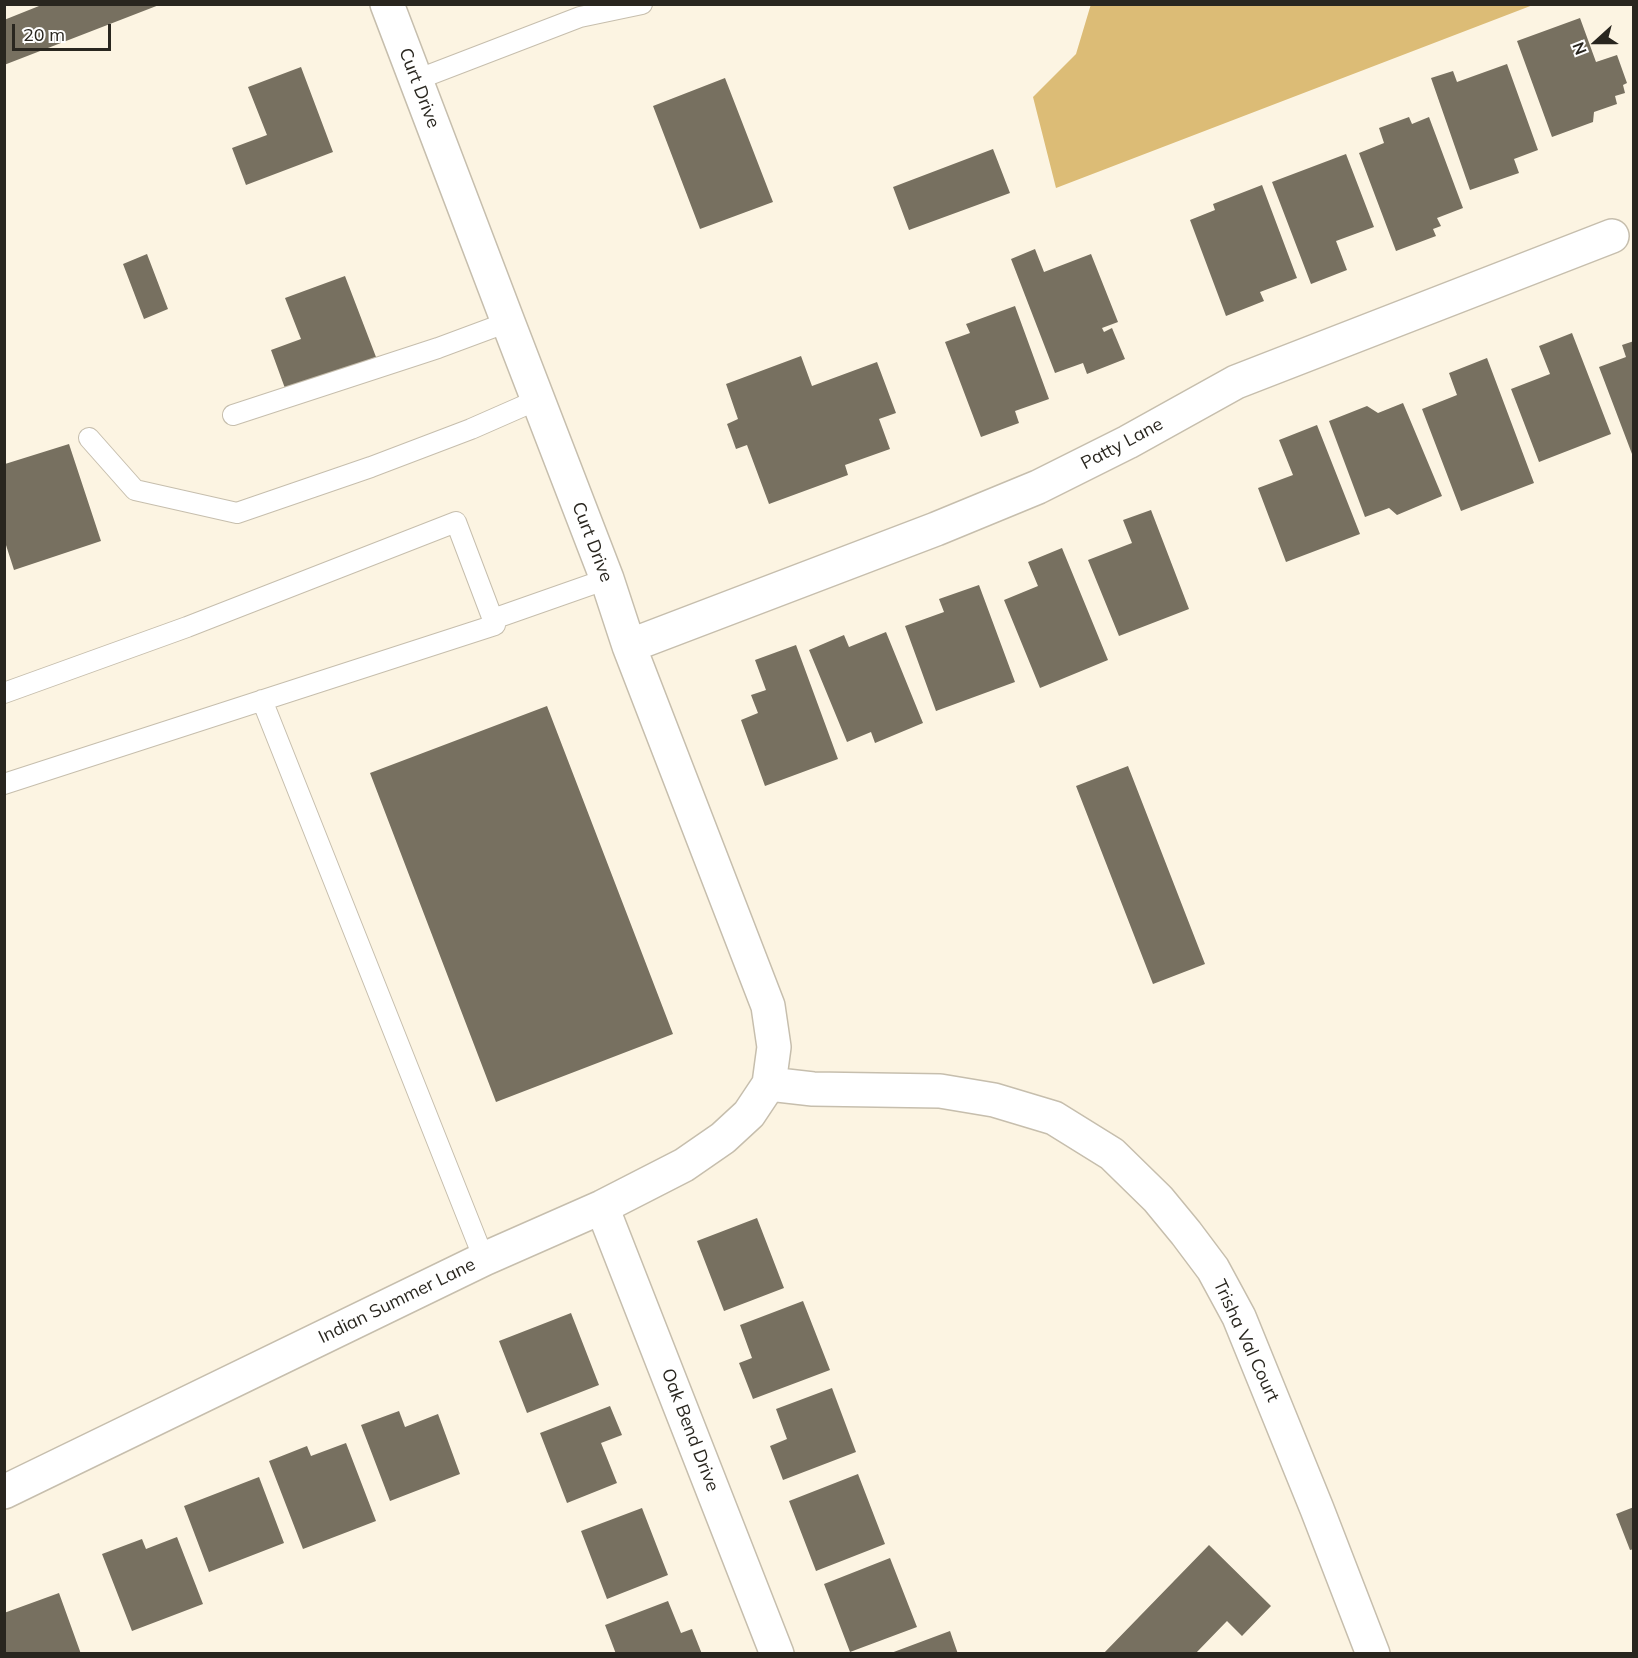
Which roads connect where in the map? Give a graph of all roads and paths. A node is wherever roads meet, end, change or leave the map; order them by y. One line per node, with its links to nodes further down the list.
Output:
1 (387, 4): 3 (street, Curt Drive)
2 (642, 4): 3 (lane)
3 (416, 80): 5 (street, Curt Drive)
4 (1612, 236): 11 (street, Patty Lane)
5 (508, 322): 6 (street, Curt Drive); 7 (lane)
6 (537, 400): 8 (lane); 9 (street, Curt Drive)
7 (233, 415)
8 (89, 438)
9 (607, 579): 10 (lane); 11 (street, Curt Drive)
10 (493, 619): 12 (lane); 13 (lane)
11 (629, 646): 15 (street, Curt Drive)
12 (4, 693)
13 (262, 700): 14 (lane); 17 (lane)
14 (4, 784)
15 (769, 1084): 16 (street, Indian Summer Lane); 20 (street, Trisha Val Court)
16 (602, 1207): 17 (street, Indian Summer Lane); 19 (street, Oak Bend Drive)
17 (484, 1258): 18 (street, Indian Summer Lane)
18 (4, 1492)
19 (777, 1653)
20 (1373, 1653)

